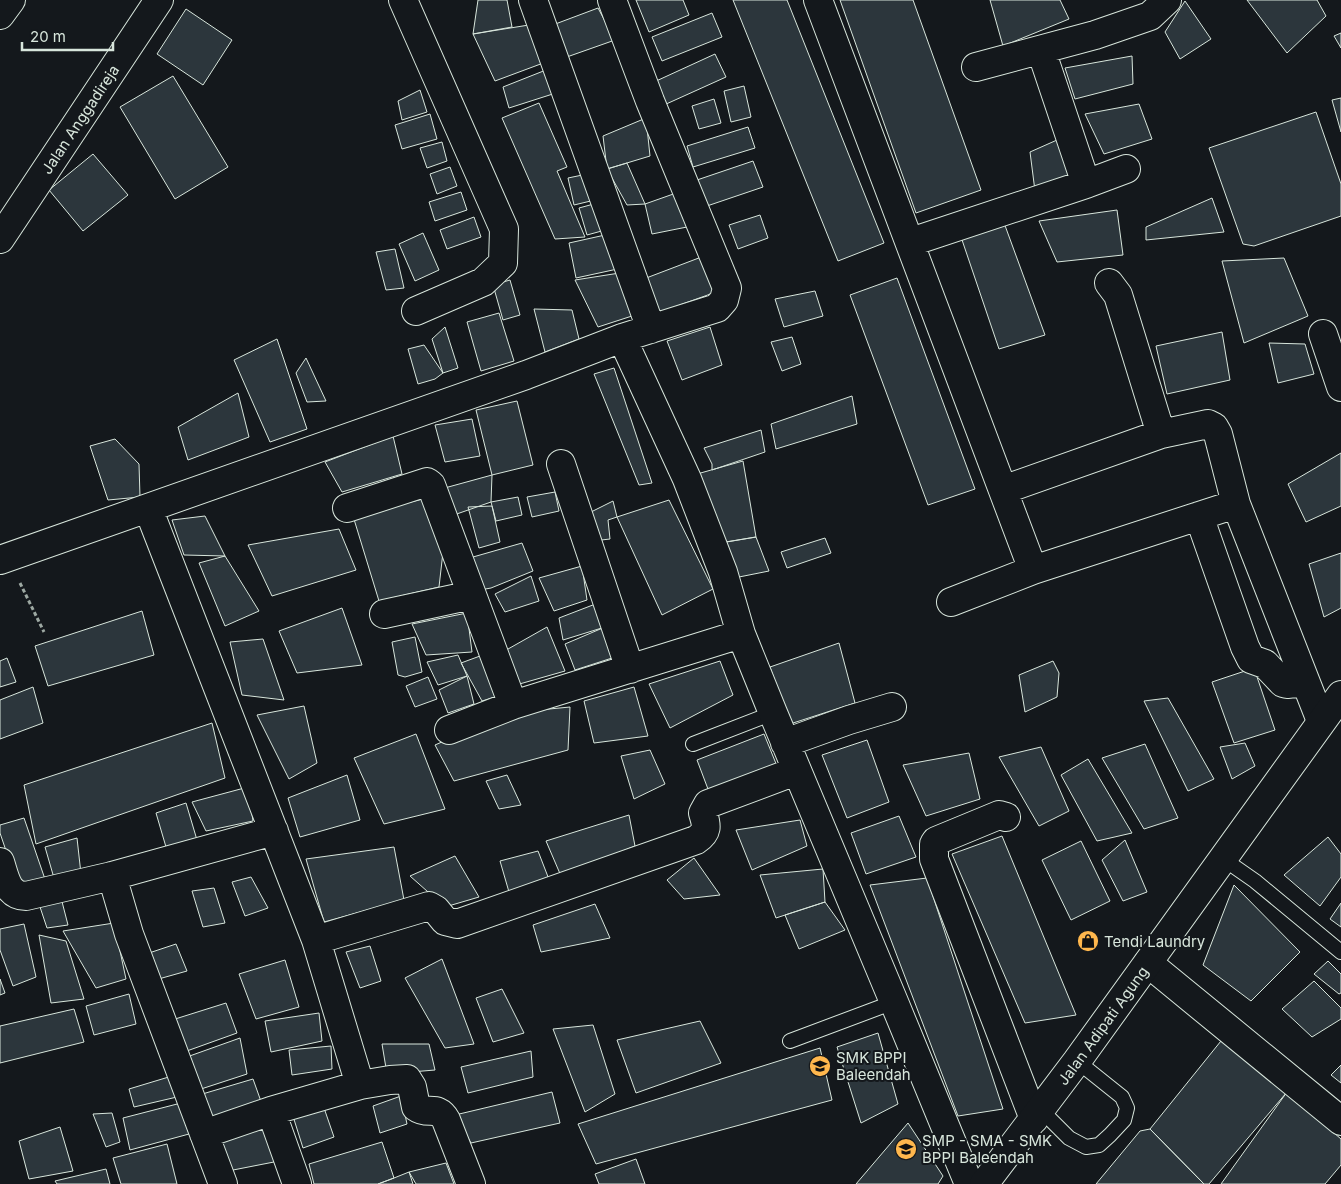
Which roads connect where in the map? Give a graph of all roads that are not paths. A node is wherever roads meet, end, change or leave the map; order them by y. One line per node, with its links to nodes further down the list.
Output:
1 (11, 0): 8 (street)
2 (159, 0): 13 (street, Jalan Anggadireja)
3 (403, 0): 16 (street)
4 (533, 0): 17 (street)
5 (612, 0): 17 (street)
6 (818, 0): 14 (street)
7 (1167, 0): 9 (street)
8 (0, 15)
9 (1041, 50): 10 (street); 12 (street)
10 (976, 67)
11 (1126, 169): 12 (street)
12 (1086, 184): 14 (street)
13 (2, 232)
14 (911, 242): 23 (street)
15 (1109, 283): 21 (street)
16 (416, 311)
17 (651, 329): 19 (street)
18 (1323, 334): 20 (street)
19 (622, 338): 25 (street); 33 (street)
20 (1341, 387)
21 (1161, 434): 23 (street); 24 (street)
22 (561, 464): 34 (street)
23 (1003, 490): 29 (street)
24 (1236, 504): 27 (street); 35 (street)
25 (148, 508): 28 (street); 46 (street)
26 (347, 508): 30 (street)
27 (1199, 516): 29 (street); 35 (street)
28 (4, 559)
29 (1033, 570): 31 (street)
30 (472, 595): 32 (street); 37 (street)
31 (951, 602)
32 (384, 614)
33 (741, 634): 34 (street); 39 (street)
34 (630, 669): 37 (street)
35 (1304, 682): 40 (street)
36 (1341, 695): 40 (street, Jalan Adipati Agung)
37 (514, 705): 41 (street)
38 (892, 707): 42 (street)
39 (773, 714): 42 (street); 43 (lane)
40 (1321, 721): 47 (street, Jalan Adipati Agung)
41 (449, 730)
42 (785, 743): 44 (street)
43 (693, 744)
44 (796, 771): 50 (street); 53 (street)
45 (1009, 820): 58 (street)
46 (274, 832): 49 (street); 50 (street)
47 (1222, 858): 51 (lane); 52 (street, Jalan Adipati Agung)
48 (0, 862): 49 (street)
49 (112, 876): 60 (street)
50 (316, 940): 56 (street)
51 (1341, 952)
52 (1148, 963): 55 (street, Jalan Adipati Agung); 59 (street)
53 (894, 1002): 54 (lane); 64 (street)
54 (790, 1041)
55 (1077, 1061): 58 (street, Jalan Adipati Agung); 58 (lane)
56 (360, 1085): 57 (street); 63 (street)
57 (271, 1111): 60 (street); 62 (street)
58 (1037, 1114): 65 (street, Jalan Adipati Agung)
59 (1341, 1121)
60 (204, 1134): 61 (street)
61 (223, 1184)
62 (297, 1184)
63 (471, 1184)
64 (969, 1184)
65 (984, 1184)

